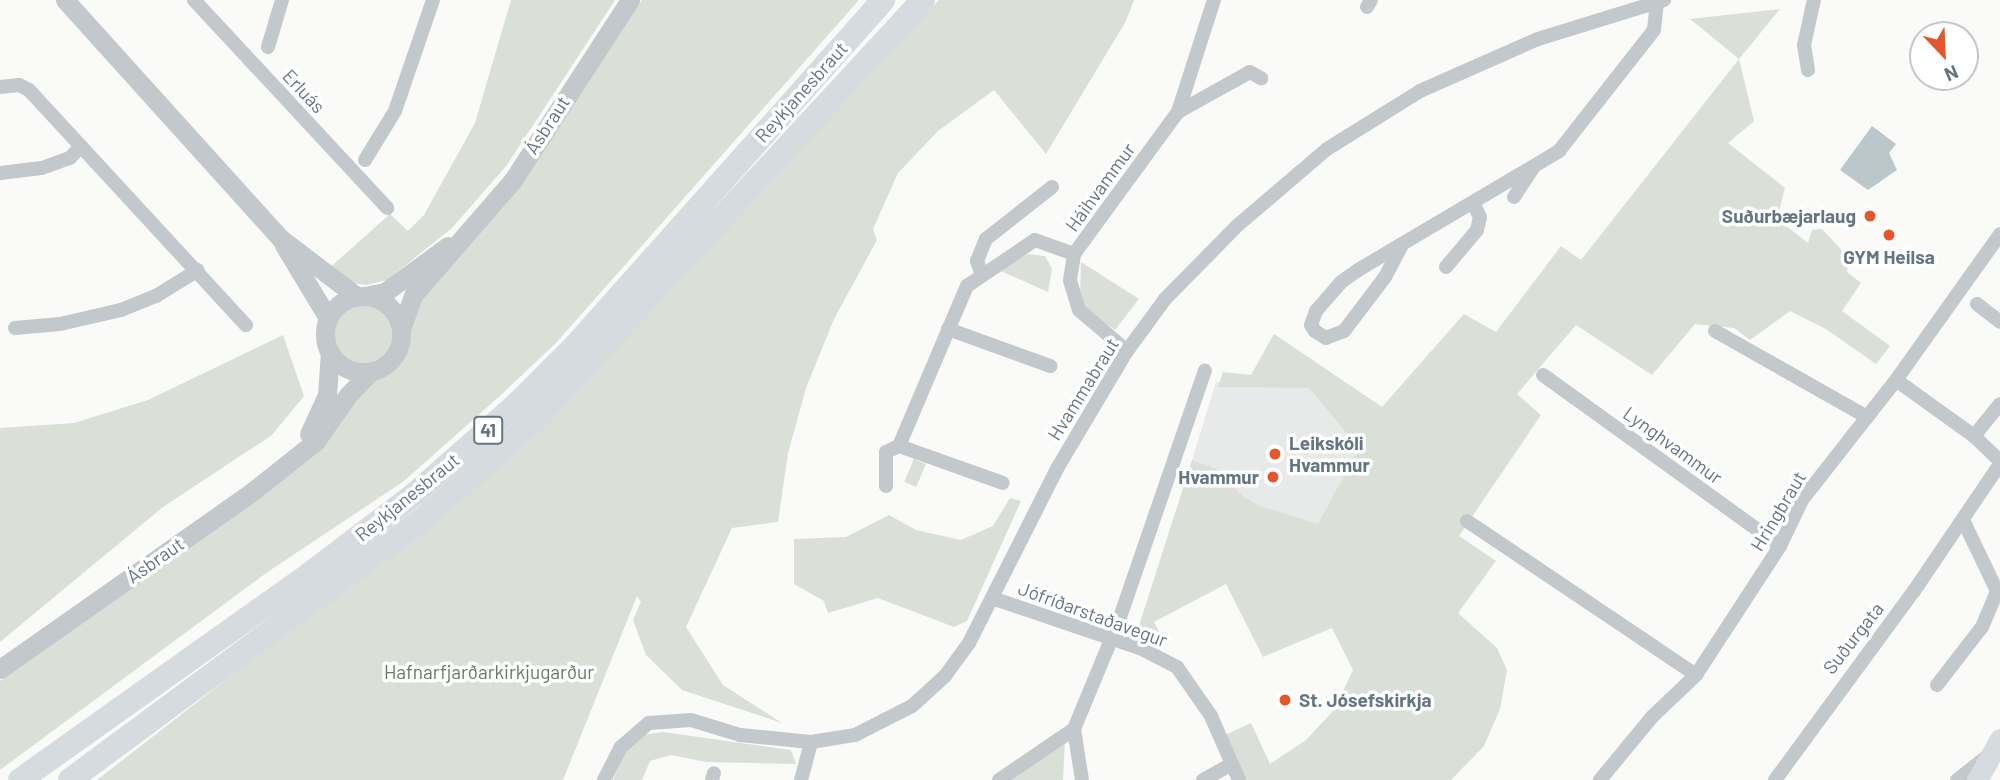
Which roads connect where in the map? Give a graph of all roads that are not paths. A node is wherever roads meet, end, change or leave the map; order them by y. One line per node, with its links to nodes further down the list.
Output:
1 (65, 0): 25 (street)
2 (194, 0): 23 (street, Erluás)
3 (282, 0): 11 (street)
4 (433, 0): 17 (street)
5 (630, 0): 26 (street, Ásbraut)
6 (883, 0): 70 (highway, Reykjanesbraut / 41)
7 (923, 0): 71 (highway, Reykjanesbraut / 41)
8 (1214, 0): 15 (street, Háihvammur)
9 (1659, 0): 18 (street); 43 (street, Hvammabraut)
10 (1814, 0): 12 (street)
11 (268, 47)
12 (1808, 70)
13 (1261, 78): 15 (street, Háihvammur)
14 (0, 87): 16 (street)
15 (1178, 112): 29 (street, Háihvammur)
16 (81, 146): 19 (street); 32 (street)
17 (365, 160)
18 (1536, 164): 21 (street); 22 (street)
19 (0, 173)
20 (1052, 187): 33 (street)
21 (1514, 197)
22 (1473, 203): 27 (street); 31 (street)
23 (387, 208)
24 (2000, 234): 30 (street, Hringbraut)
25 (280, 238): 34 (street); 36 (street)
26 (455, 243): 34 (street, Ásbraut); 40 (street, Ásbraut)
27 (1402, 245): 27 (street)
28 (2000, 251): 30 (street, Hringbraut)
29 (1074, 254): 33 (street); 43 (street, Háihvammur)
30 (1985, 258): 49 (street, Hringbraut)
31 (1446, 267)
32 (198, 271): 38 (street); 39 (street)
33 (982, 275): 41 (street)
34 (360, 296): 36 (street); 40 (street)
35 (1977, 304): 37 (street)
36 (328, 318): 44 (street)
37 (2000, 322)
38 (246, 325)
39 (15, 328)
40 (401, 329): 46 (street)
41 (948, 329): 45 (street); 54 (street)
42 (1715, 331): 51 (street)
43 (1128, 351): 61 (street, Hvammabraut)
44 (330, 352): 46 (street); 53 (street, Ásbraut)
45 (1050, 366)
46 (370, 371): 53 (street, Ásbraut)
47 (1205, 371): 62 (street)
48 (1543, 375): 60 (street, Lynghvammur)
49 (1896, 380): 51 (street, Hringbraut); 52 (street, Suðurgata)
50 (2000, 404): 52 (street)
51 (1867, 417): 60 (street, Hringbraut)
52 (1974, 436): 55 (street, Suðurgata)
53 (306, 446): 63 (street, Ásbraut)
54 (899, 446): 56 (street); 57 (street)
55 (2000, 463): 59 (street, Suðurgata)
56 (1003, 483)
57 (886, 486)
58 (1467, 520): 64 (street)
59 (1963, 520): 65 (street); 79 (street, Suðurgata)
60 (1780, 546): 64 (street, Hringbraut)
61 (992, 598): 62 (street, Jófríðarstaðavegur); 67 (street, Hvammabraut)
62 (1112, 639): 66 (street); 69 (street, Jófríðarstaðavegur)
63 (0, 669)
64 (1696, 675): 78 (street, Hringbraut)
65 (1937, 685)
66 (1074, 729): 74 (street); 75 (street)
67 (811, 742): 72 (street, Hvammabraut); 73 (street)
68 (1997, 750): 80 (street); 81 (main road); 82 (main road)
69 (1232, 764): 76 (street); 77 (street, Jófríðarstaðavegur)
70 (23, 776)
71 (70, 780)
72 (604, 780)
73 (801, 780)
74 (999, 780)
75 (1082, 780)
76 (1203, 780)
77 (1239, 780)
78 (1600, 780)
79 (1775, 780)
80 (1957, 780)
81 (1977, 780)
82 (1987, 780)

